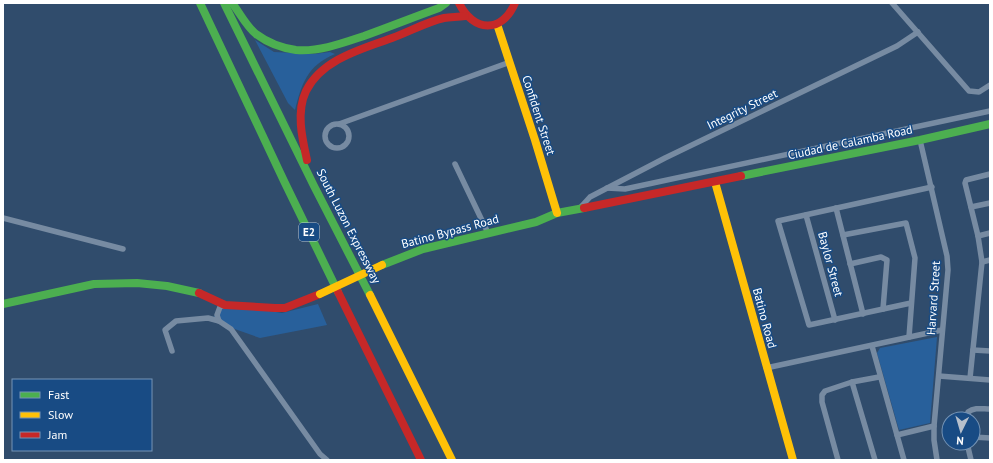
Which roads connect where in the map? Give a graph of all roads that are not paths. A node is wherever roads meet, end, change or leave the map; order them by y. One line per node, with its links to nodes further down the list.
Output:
1 (200, 3): 62 (main road, E2)
2 (224, 3): 20 (main road, South Luzon Expressway / E2)
3 (232, 3): 4 (main road)
4 (446, 3)
5 (459, 3): 8 (main road)
6 (515, 3): 9 (main road)
7 (892, 3): 10 (street)
8 (465, 16): 9 (main road); 20 (main road)
9 (497, 24): 11 (main road, Confident Street)
10 (918, 32): 12 (street); 22 (street, Integrity Street)
11 (510, 62): 14 (street); 27 (main road, Confident Street)
12 (990, 85)
13 (990, 111): 22 (street)
14 (339, 124): 14 (street)
15 (990, 124): 16 (main road, Ciudad de Calamba Road)
16 (920, 140): 19 (main road, Ciudad de Calamba Road); 21 (street, Harvard Street)
17 (455, 164): 30 (street)
18 (990, 174): 24 (street)
19 (715, 182): 26 (main road, Ciudad de Calamba Road); 51 (main road, Batino Road)
20 (314, 186): 63 (main road, South Luzon Expressway / E2)
21 (932, 187): 25 (street); 45 (street, Harvard Street)
22 (608, 188): 26 (street, Integrity Street)
23 (990, 203): 24 (street)
24 (971, 207): 33 (street)
25 (836, 208): 28 (street); 32 (street)
26 (579, 209): 27 (main road, Batino Bypass Road)
27 (557, 214): 30 (main road, Batino Bypass Road)
28 (806, 215): 43 (street, Baylor Street); 43 (street)
29 (3, 218): 34 (street)
30 (488, 233): 40 (main road, Batino Bypass Road, bridge)
31 (990, 233): 33 (street)
32 (843, 236): 37 (street); 38 (street)
33 (978, 236): 36 (street)
34 (123, 249)
35 (990, 260): 36 (street)
36 (982, 262): 48 (street)
37 (850, 264): 41 (street); 42 (street)
38 (911, 303): 41 (street); 46 (street)
39 (3, 304): 40 (main road, Batino Bypass Road)
40 (225, 305): 44 (street)
41 (883, 310): 42 (street)
42 (863, 314): 43 (street)
43 (835, 320)
44 (219, 321): 49 (street); 61 (street)
45 (942, 330): 46 (street); 53 (street, Harvard Street)
46 (909, 337): 47 (street)
47 (872, 346): 51 (street); 52 (street)
48 (973, 350): 50 (street); 54 (street)
49 (172, 351)
50 (990, 351)
51 (766, 368): 64 (main road, Batino Road)
52 (879, 376): 56 (street); 60 (street)
53 (939, 376): 54 (street); 59 (street, Harvard Street)
54 (970, 378): 55 (street)
55 (990, 380)
56 (852, 382): 65 (street); 66 (street)
57 (990, 409): 58 (street)
58 (969, 411)
59 (934, 426): 60 (street); 68 (street, Harvard Street)
60 (897, 435): 67 (street)
61 (327, 460)
62 (421, 460)
63 (452, 460)
64 (793, 460)
65 (838, 460)
66 (875, 460)
67 (904, 460)
68 (937, 460)

